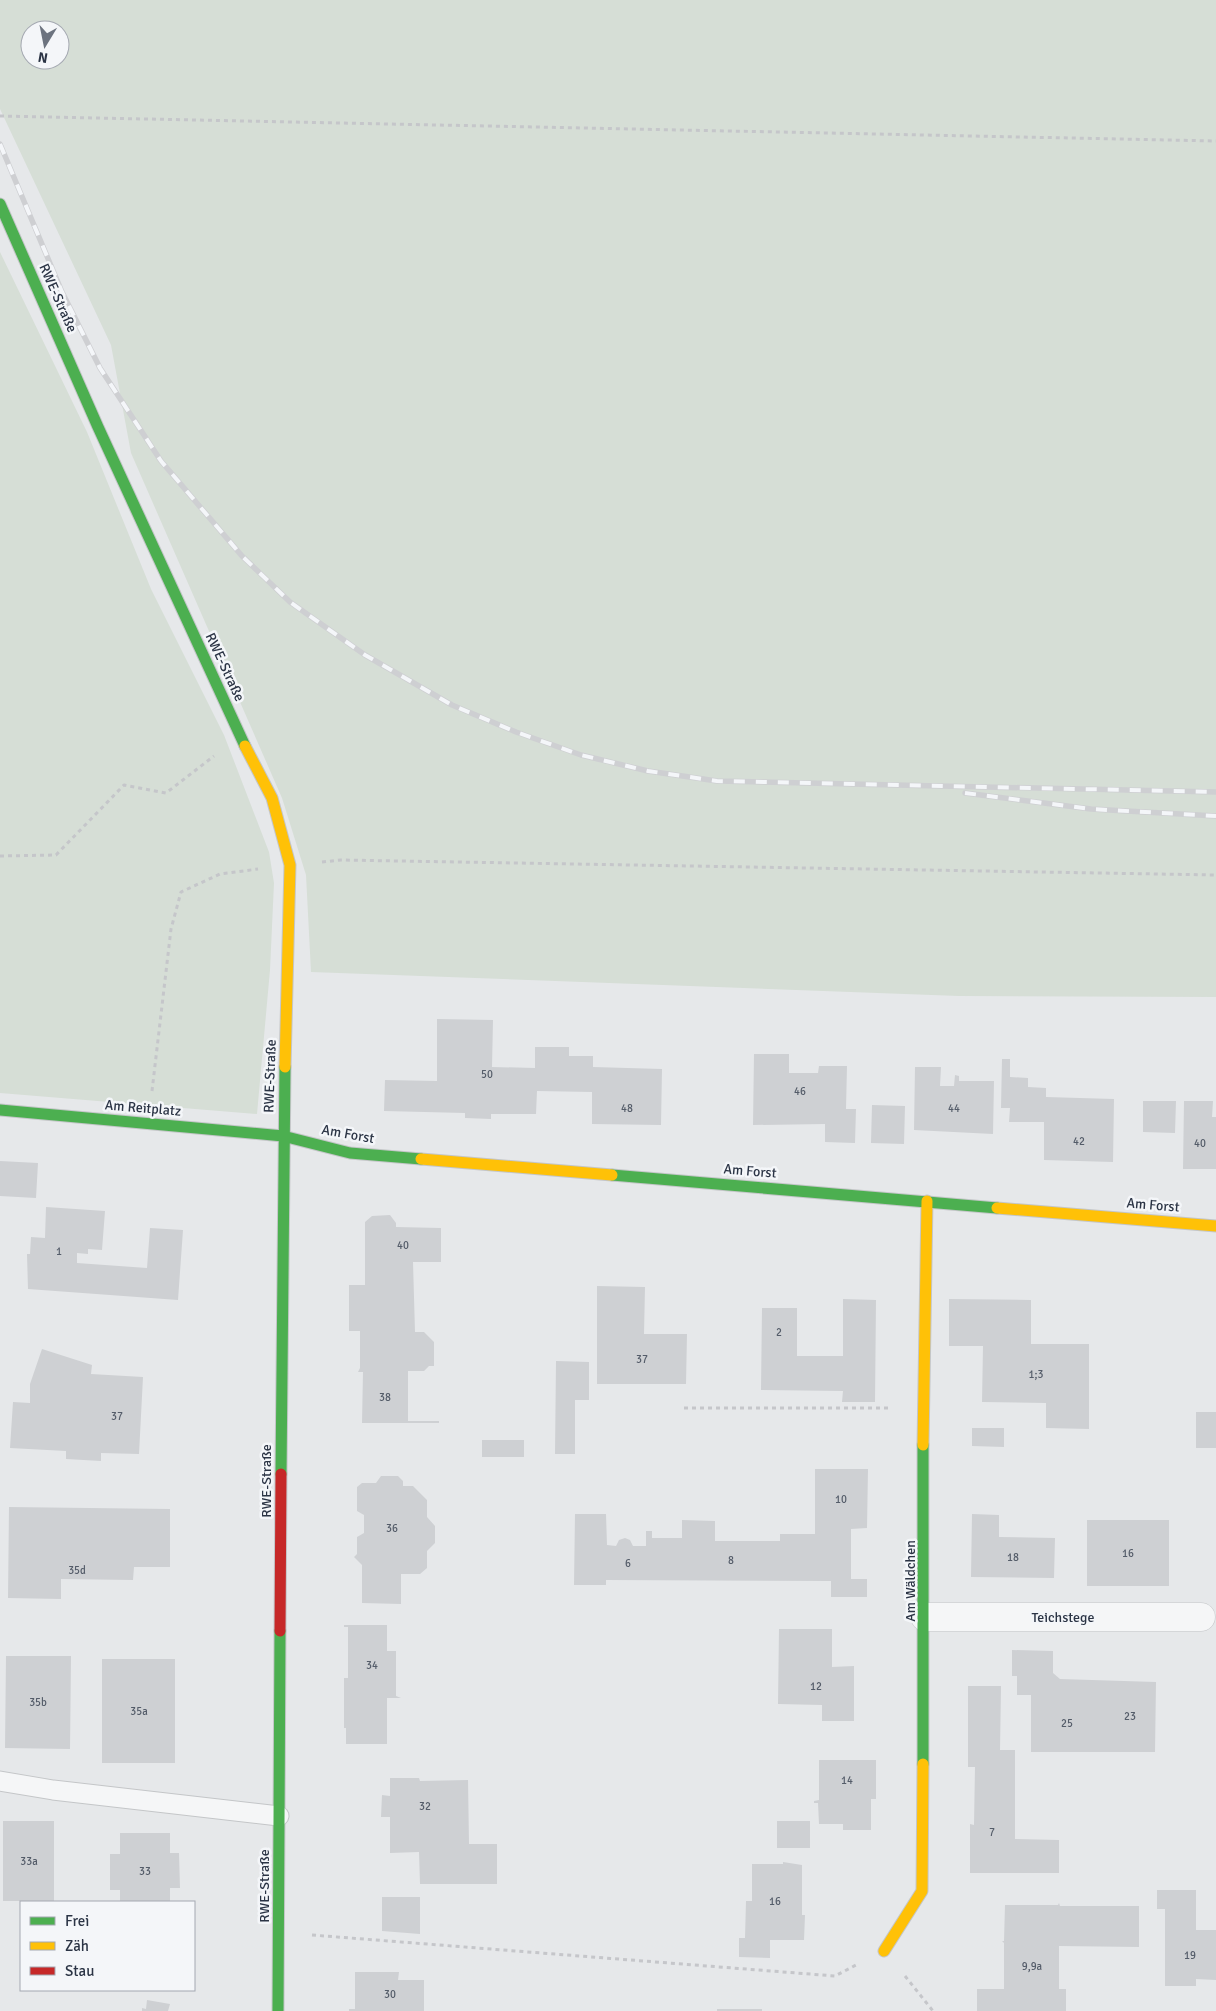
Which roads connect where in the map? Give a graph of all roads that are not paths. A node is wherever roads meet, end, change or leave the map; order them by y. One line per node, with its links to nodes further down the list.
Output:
1 (0, 204): 3 (street, RWE-Straße)
2 (0, 1110): 3 (street, Am Reitplatz)
3 (283, 1136): 4 (street, Am Forst); 9 (street, RWE-Straße)
4 (927, 1201): 5 (street, Am Forst); 6 (street, Am Wäldchen)
5 (1216, 1226)
6 (925, 1617): 7 (street, Teichstege); 10 (street, Am Wäldchen)
7 (1201, 1617)
8 (0, 1781): 9 (lane)
9 (279, 1816): 11 (street, RWE-Straße)
10 (884, 1951)
11 (278, 2011)

